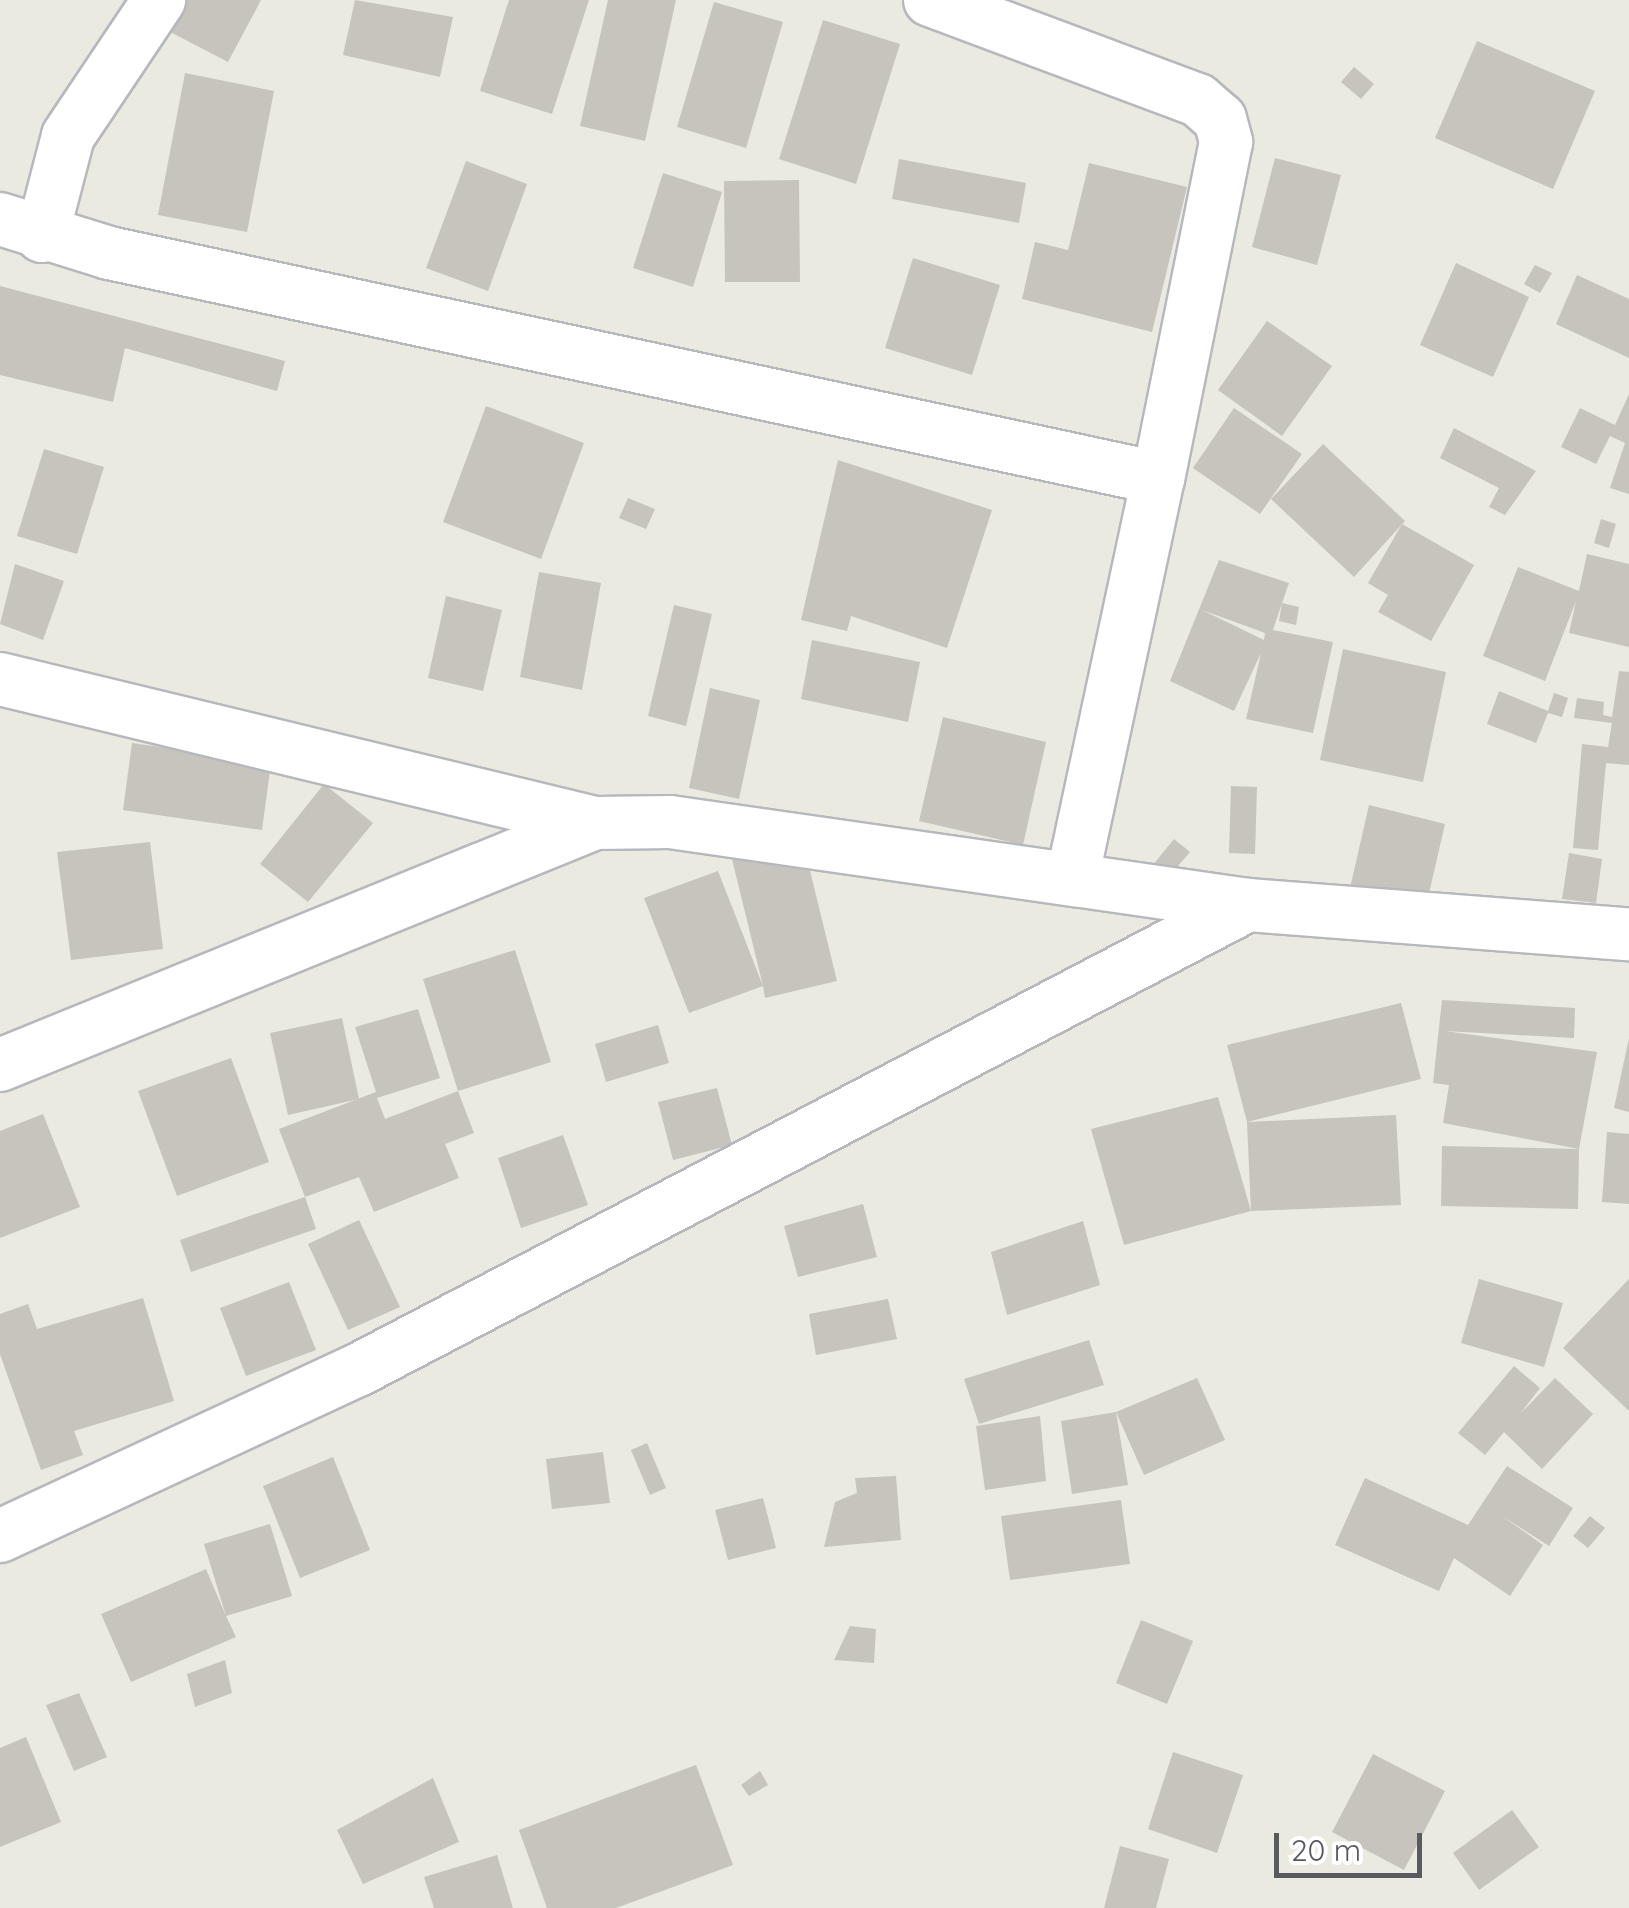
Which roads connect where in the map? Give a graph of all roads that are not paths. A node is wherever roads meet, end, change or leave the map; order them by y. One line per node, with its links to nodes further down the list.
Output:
1 (160, 0): 3 (street)
2 (930, 0): 4 (street)
3 (21, 227): 4 (street)
4 (1158, 478): 7 (street)
5 (0, 680): 6 (street)
6 (595, 823): 7 (street); 10 (street)
7 (1072, 878): 8 (street)
8 (1248, 905): 9 (street); 11 (street)
9 (1629, 934)
10 (0, 1065)
11 (3, 1528)

